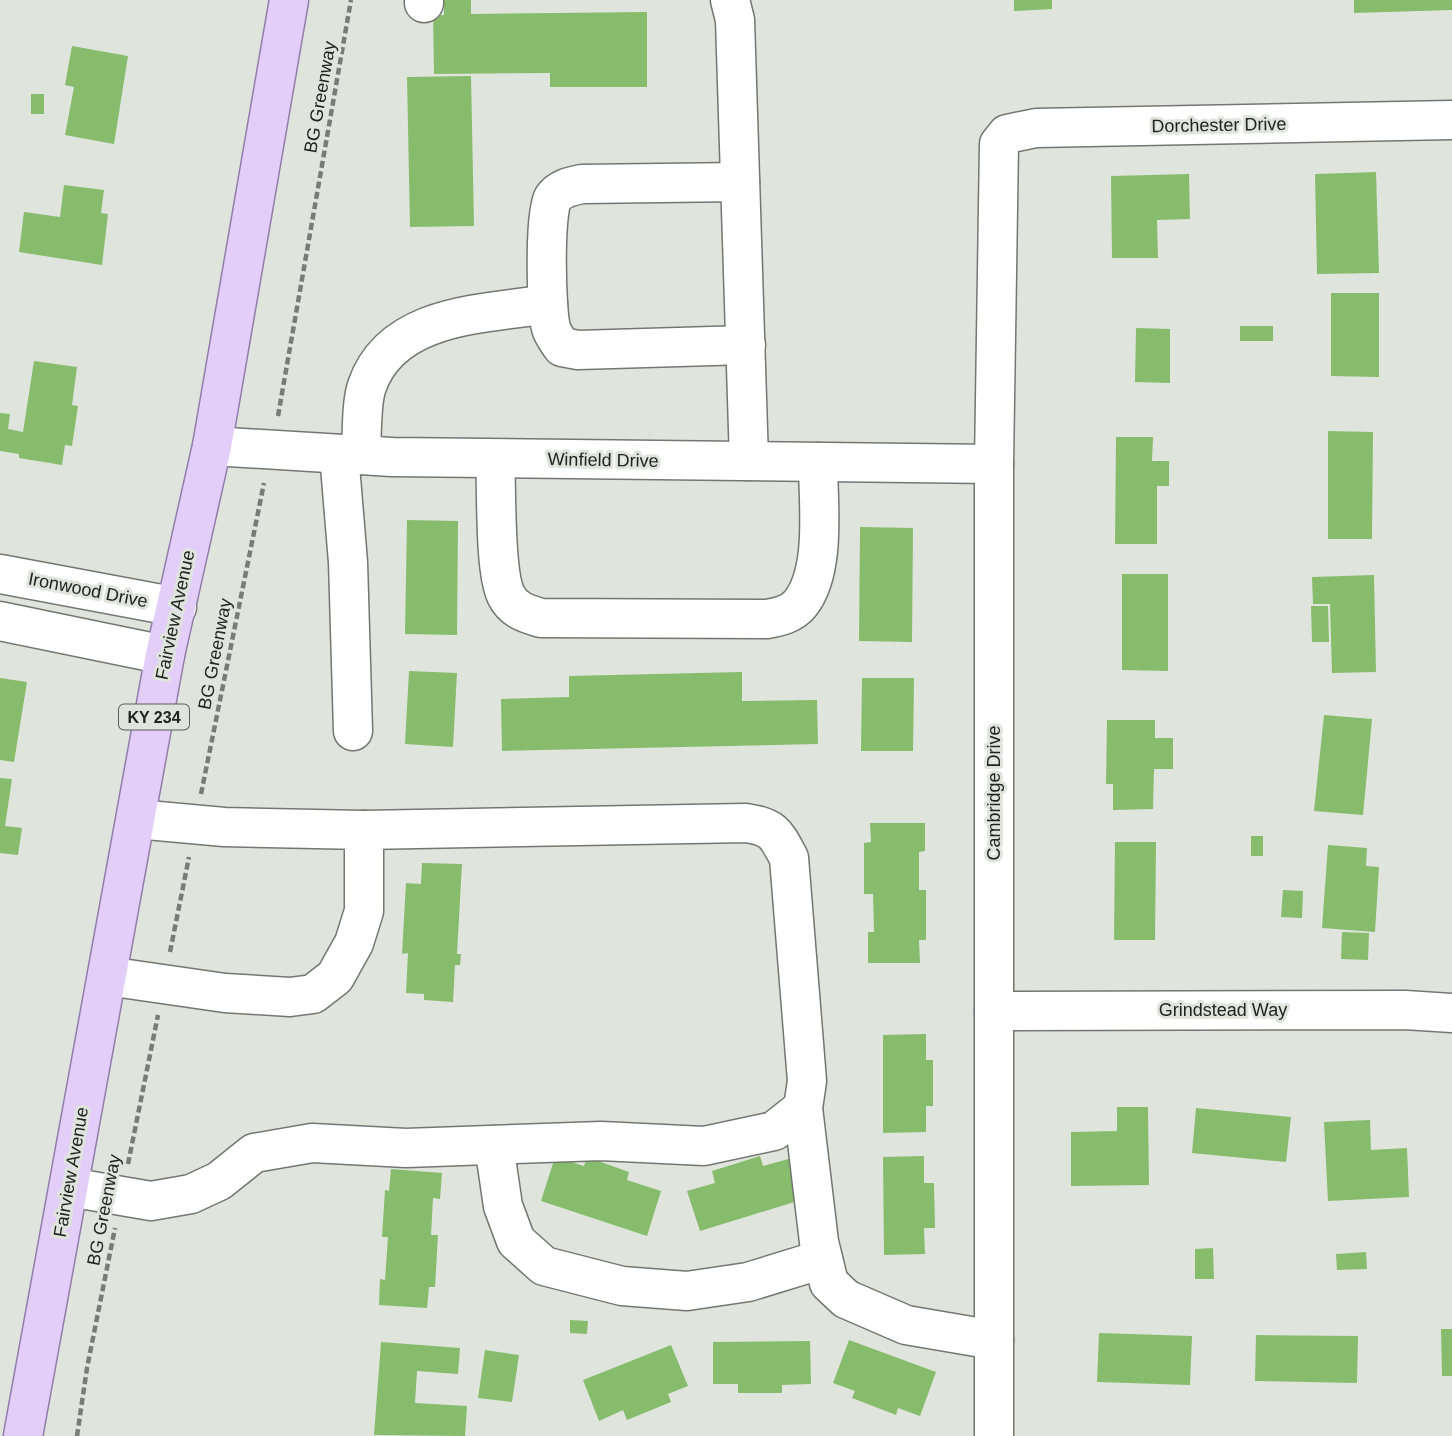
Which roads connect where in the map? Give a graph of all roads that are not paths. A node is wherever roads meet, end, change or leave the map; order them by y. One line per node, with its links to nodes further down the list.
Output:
1 (289, 0): 8 (main road, Fairview Avenue / KY 234)
2 (730, 0): 5 (street)
3 (1452, 120): 4 (street, Dorchester Drive)
4 (997, 150): 13 (street, Cambridge Drive)
5 (740, 182): 6 (street); 7 (street)
6 (548, 304): 7 (street); 9 (street)
7 (746, 345): 11 (street)
8 (212, 446): 9 (street, Winfield Drive); 15 (main road, Fairview Avenue / KY 234)
9 (350, 455): 10 (street, Winfield Drive); 18 (street)
10 (495, 458): 11 (street, Winfield Drive); 12 (street)
11 (749, 461): 12 (street, Winfield Drive)
12 (818, 462): 13 (street, Winfield Drive)
13 (994, 464): 22 (street, Cambridge Drive)
14 (0, 574): 15 (street, Ironwood Drive)
15 (177, 607): 17 (main road, Fairview Avenue / KY 234)
16 (0, 621): 17 (street)
17 (165, 655): 19 (main road, Fairview Avenue / KY 234)
18 (353, 731)
19 (136, 819): 20 (street); 21 (main road, Fairview Avenue / KY 234)
20 (364, 830): 21 (street); 24 (street)
21 (107, 976): 26 (main road, Fairview Avenue / KY 234)
22 (994, 1011): 23 (street, Grindstead Way); 28 (street, Cambridge Drive)
23 (1452, 1013)
24 (803, 1108): 25 (street); 27 (street)
25 (494, 1145): 26 (street); 27 (street)
26 (69, 1187): 29 (main road, Fairview Avenue / KY 234)
27 (823, 1259): 28 (street)
28 (994, 1340): 30 (street, Cambridge Drive)
29 (23, 1436)
30 (994, 1436)

